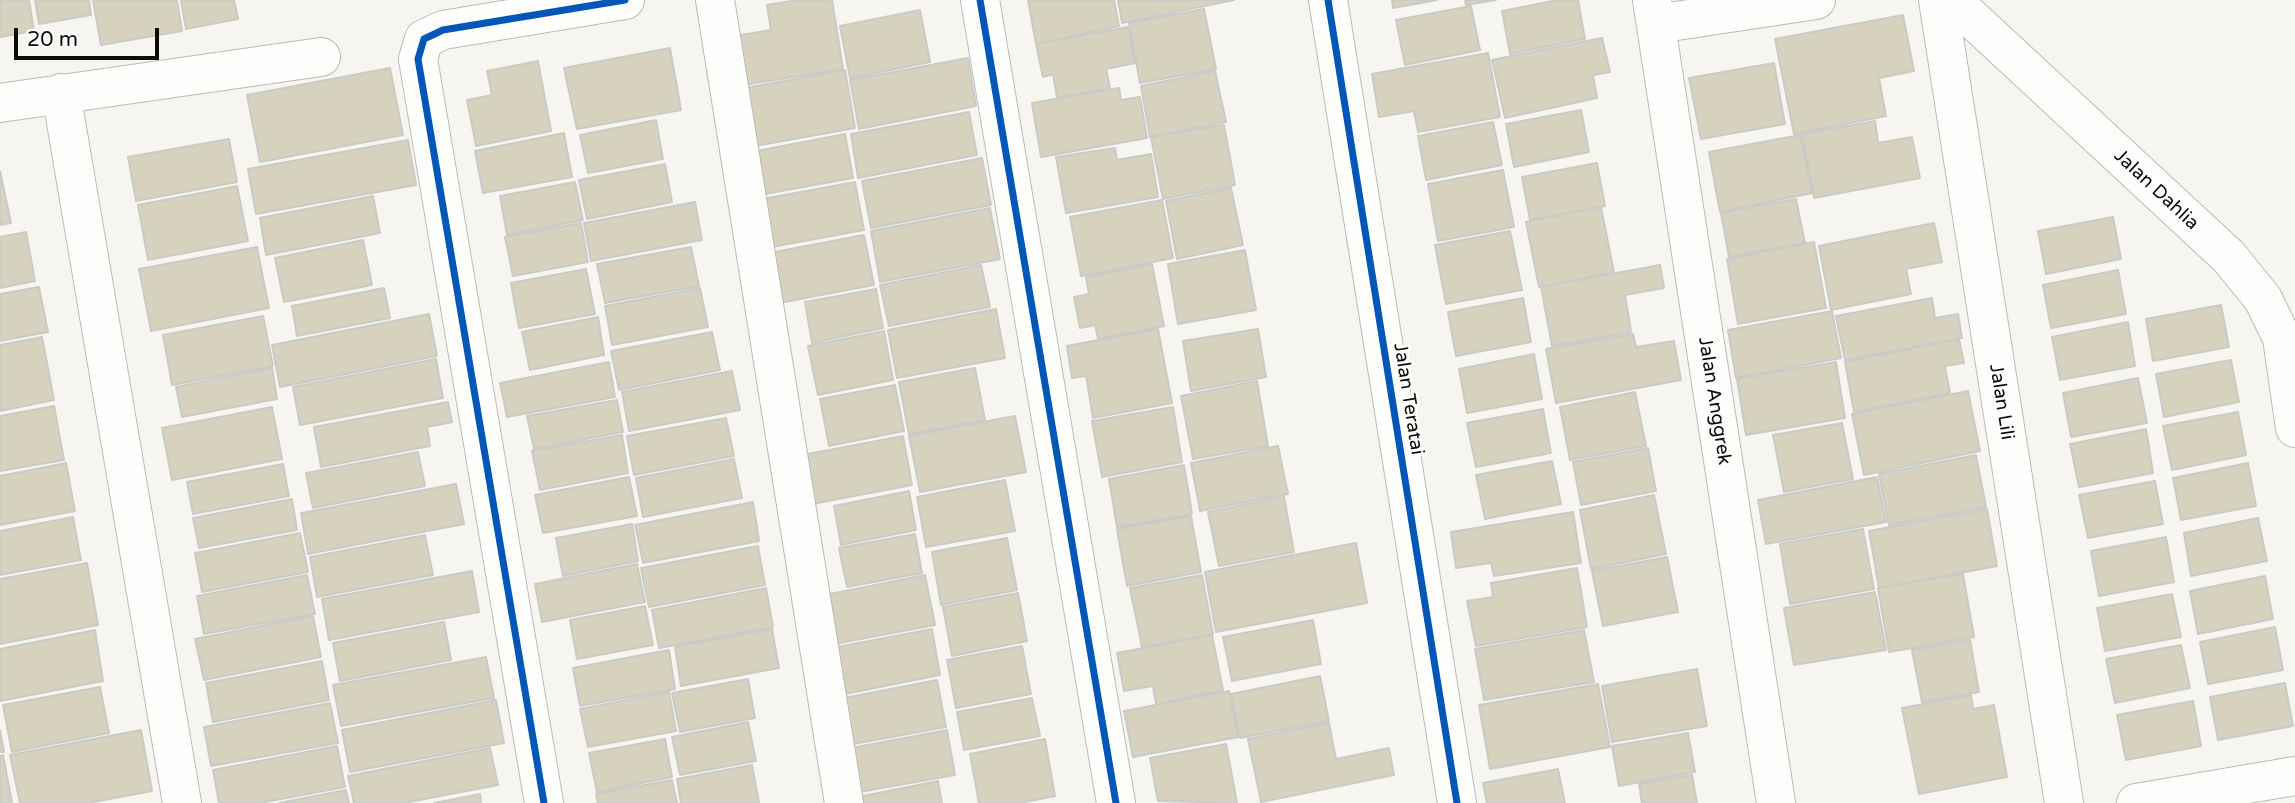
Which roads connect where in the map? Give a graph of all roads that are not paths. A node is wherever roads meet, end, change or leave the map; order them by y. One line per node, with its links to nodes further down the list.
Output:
1 (625, 0): 14 (street)
2 (715, 0): 15 (street)
3 (980, 0): 16 (street)
4 (1328, 0): 17 (street, Jalan Teratai)
5 (1816, 0): 7 (street)
6 (1940, 0): 11 (street, Jalan Dahlia); 19 (street, Jalan Lili)
7 (1654, 12): 18 (street, Jalan Anggrek)
8 (321, 57): 9 (street)
9 (61, 93): 10 (street); 13 (street)
10 (0, 103)
11 (2295, 428)
12 (2295, 776): 20 (street)
13 (182, 803)
14 (544, 803)
15 (844, 803)
16 (1116, 803)
17 (1457, 803)
18 (1776, 803)
19 (2064, 803)
20 (2136, 803)

